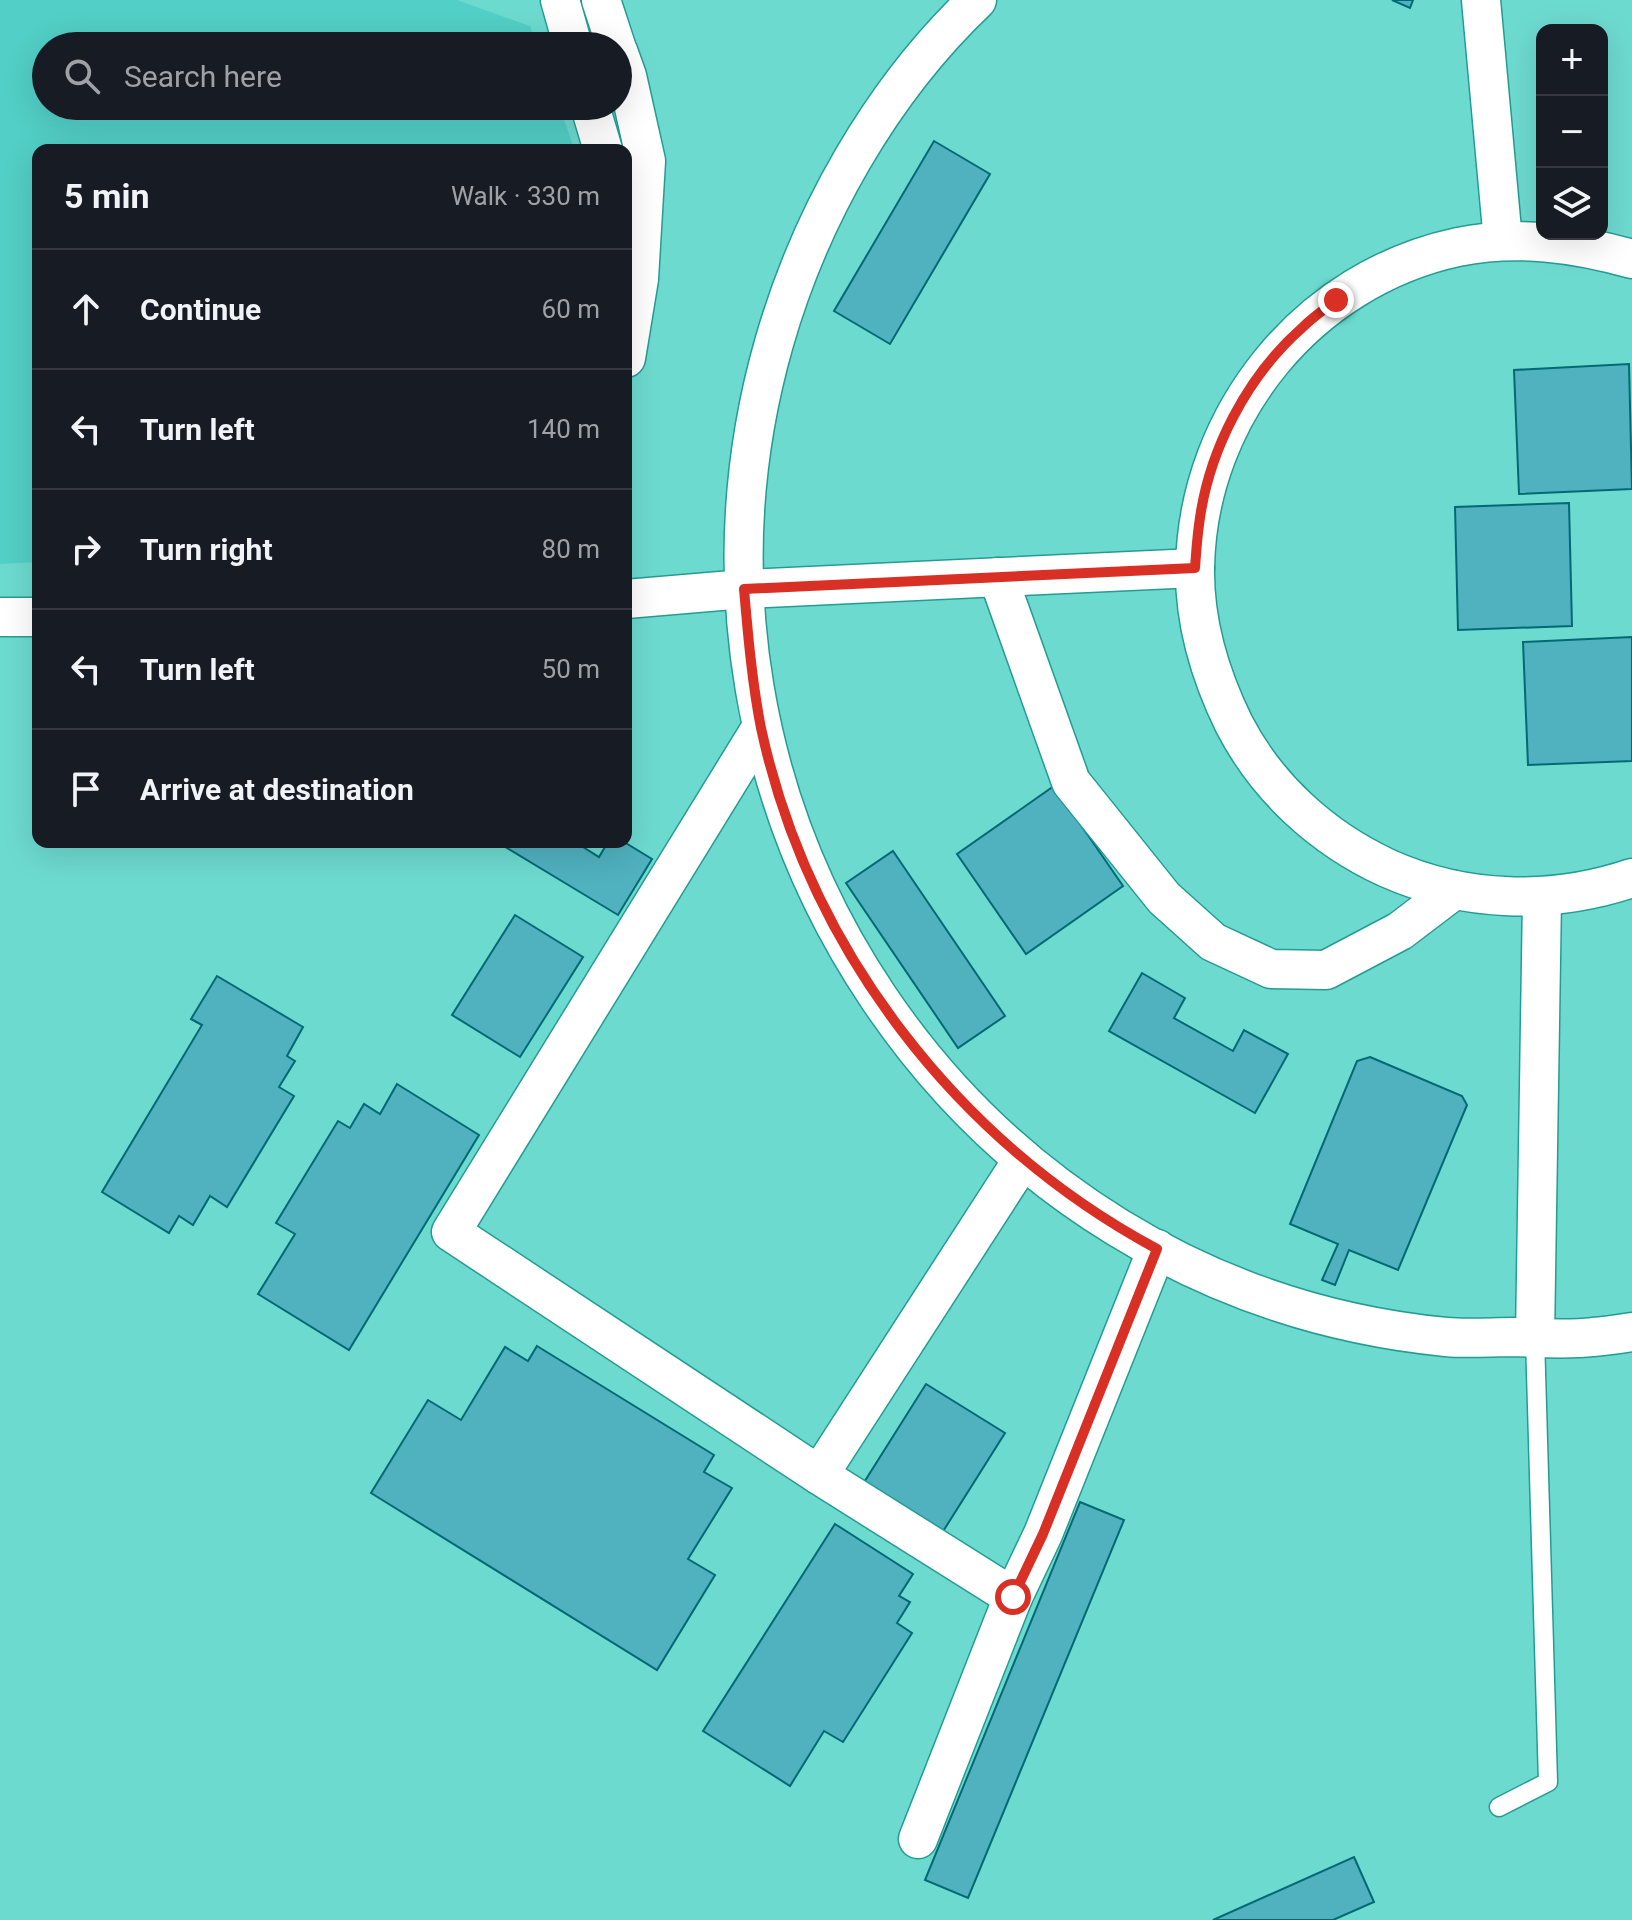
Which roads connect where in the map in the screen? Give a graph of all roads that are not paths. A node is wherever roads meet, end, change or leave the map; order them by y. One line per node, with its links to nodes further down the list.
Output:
1 (560, 0): 5 (street)
2 (601, 0): 6 (street)
3 (977, 0): 15 (street)
4 (1481, 0): 10 (street)
5 (569, 32)
6 (612, 32)
7 (632, 98): 12 (street)
8 (594, 120): 9 (street)
9 (601, 144)
10 (1503, 241): 11 (street); 13 (street)
11 (1632, 259)
12 (632, 322)
13 (1195, 568): 14 (street); 21 (street)
14 (998, 577): 15 (street); 21 (street)
15 (744, 589): 16 (street); 19 (street)
16 (632, 598)
17 (0, 617): 18 (street)
18 (32, 617)
19 (761, 728): 23 (street); 27 (street)
20 (1632, 878): 22 (street)
21 (1454, 890): 22 (street)
22 (1542, 897): 26 (street)
23 (1023, 1159): 24 (street); 27 (street)
24 (1157, 1249): 26 (street); 28 (street)
25 (1632, 1332): 26 (street)
26 (1535, 1338): 29 (lane)
27 (819, 1475): 28 (street)
28 (1013, 1597): 30 (street)
29 (1499, 1807)
30 (918, 1839)

